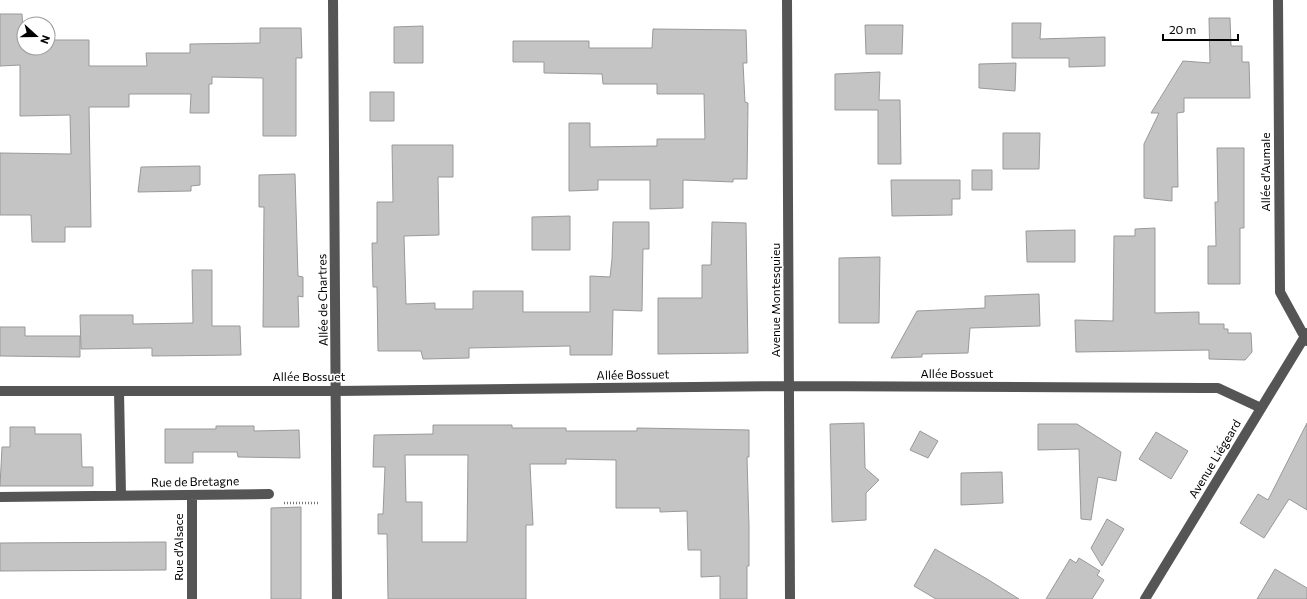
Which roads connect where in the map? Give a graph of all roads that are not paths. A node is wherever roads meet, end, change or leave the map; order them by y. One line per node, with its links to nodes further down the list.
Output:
1 (334, 0): 6 (street, Allée de Chartres)
2 (787, 0): 5 (street, Avenue Montesquieu)
3 (1278, 0): 4 (street, Allée d'Aumale)
4 (1306, 337): 9 (street, Avenue Liégeard)
5 (790, 386): 6 (street, Allée Bossuet); 9 (street, Allée Bossuet); 16 (street, Avenue Montesquieu)
6 (337, 390): 8 (street, Allée Bossuet); 15 (street, Allée de Chartres)
7 (0, 391): 8 (street, Allée Bossuet)
8 (119, 391): 11 (street)
9 (1261, 408): 17 (street, Avenue Liégeard)
10 (269, 494): 12 (street, Rue de Bretagne)
11 (121, 495): 12 (street, Rue de Bretagne); 13 (street, Rue de Bretagne)
12 (192, 495): 14 (street, Rue d'Alsace)
13 (0, 497)
14 (192, 599)
15 (337, 599)
16 (790, 599)
17 (1145, 599)

